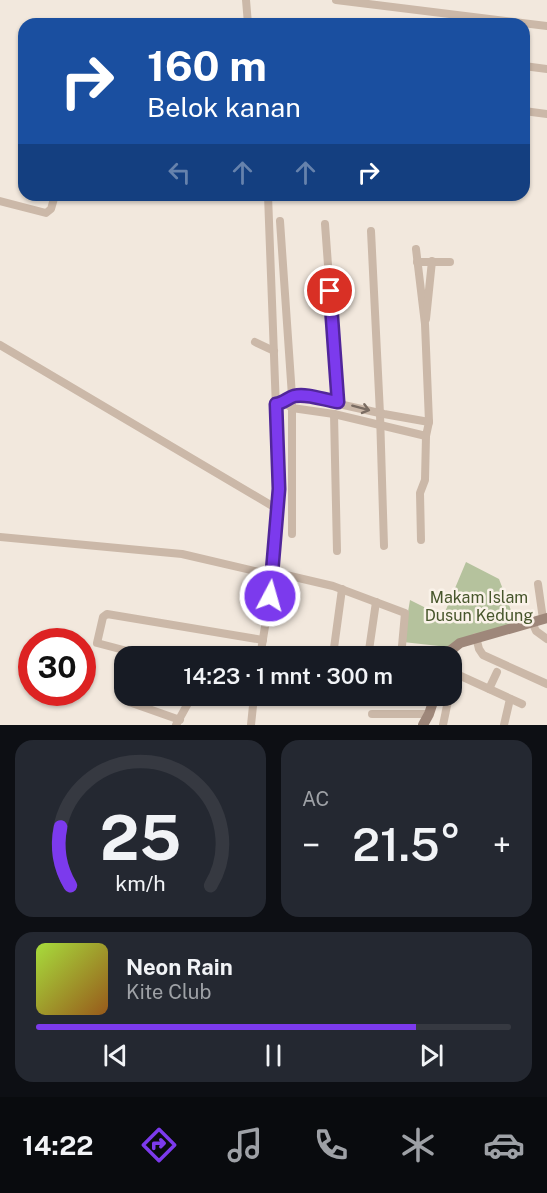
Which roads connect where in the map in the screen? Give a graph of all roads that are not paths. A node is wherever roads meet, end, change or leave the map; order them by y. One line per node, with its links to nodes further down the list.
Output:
1 (246, 0): 3 (street)
2 (336, 0): 4 (street)
3 (248, 18)
4 (482, 18)
5 (530, 24): 6 (street)
6 (547, 26)
7 (530, 67): 8 (street)
8 (547, 69)
9 (530, 112): 10 (street)
10 (547, 114)
11 (0, 201): 12 (street)
12 (53, 201)
13 (268, 201): 24 (street)
14 (280, 221): 25 (street)
15 (325, 224): 26 (street)
16 (371, 231): 30 (street)
17 (416, 249): 19 (street)
18 (432, 261): 19 (street); 20 (street); 21 (street)
19 (417, 262): 21 (street)
20 (450, 262)
21 (425, 324): 31 (street)
22 (255, 342): 24 (street)
23 (0, 345): 34 (street)
24 (274, 351): 27 (street)
25 (292, 396): 26 (street); 27 (street); 28 (street)
26 (338, 402): 30 (street, one-way to 30)
27 (280, 403): 28 (street); 34 (street)
28 (292, 408): 29 (street); 35 (street)
29 (334, 414): 32 (street); 39 (street)
30 (380, 414): 31 (street); 32 (street)
31 (429, 422): 33 (street)
32 (379, 426): 33 (street); 38 (street)
33 (426, 436): 37 (street)
34 (279, 510): 40 (street)
35 (292, 534)
36 (0, 537): 40 (street)
37 (421, 540)
38 (384, 546)
39 (337, 551)
40 (272, 574): 42 (street); 46 (street)
41 (538, 584): 44 (street)
42 (342, 590): 43 (street); 49 (street)
43 (376, 602): 50 (street); 51 (street)
44 (538, 623): 45 (street); 47 (main road)
45 (547, 639)
46 (263, 640): 48 (street); 53 (street)
47 (477, 642): 52 (main road); 56 (street)
48 (262, 646)
49 (334, 646)
50 (370, 646)
51 (402, 646)
52 (459, 646)
53 (114, 647)
54 (497, 672): 57 (street)
55 (462, 677): 57 (street)
56 (547, 684)
57 (489, 689): 58 (street)
58 (510, 699): 59 (street); 71 (street)
59 (522, 704)
60 (138, 706): 67 (street)
61 (187, 706): 67 (street)
62 (254, 706): 68 (street)
63 (432, 706): 66 (main road)
64 (447, 706): 70 (street)
65 (372, 714): 66 (street)
66 (429, 714): 69 (main road)
67 (178, 723)
68 (251, 725)
69 (423, 725)
70 (443, 725)
71 (504, 725)

